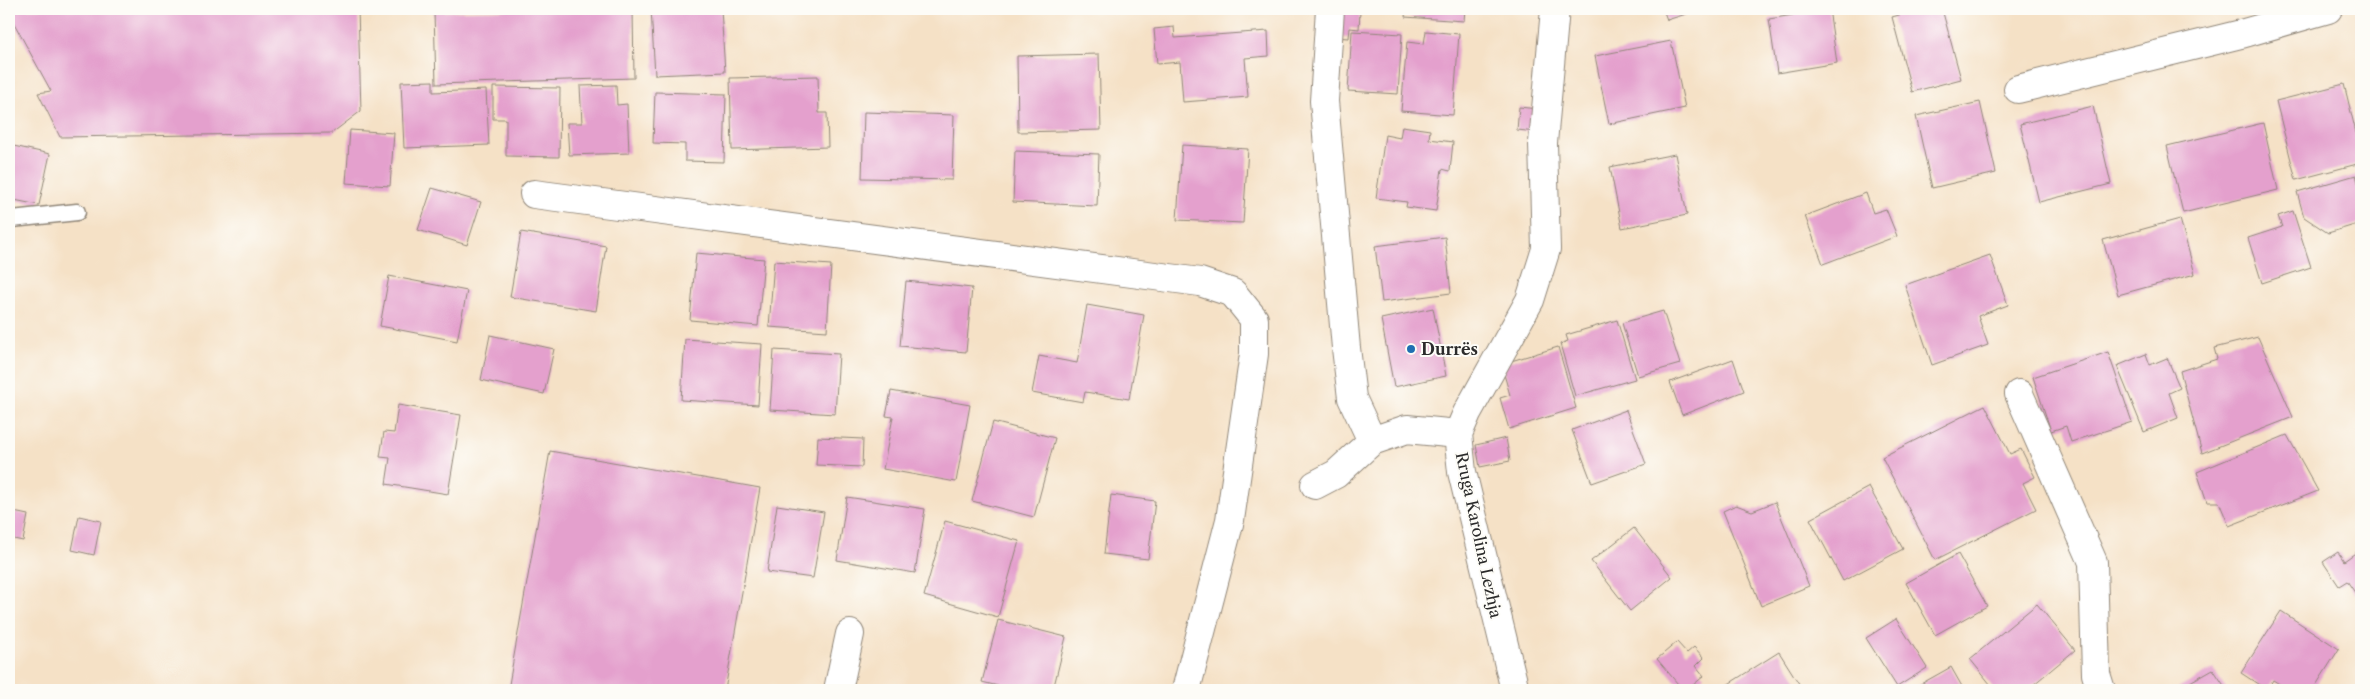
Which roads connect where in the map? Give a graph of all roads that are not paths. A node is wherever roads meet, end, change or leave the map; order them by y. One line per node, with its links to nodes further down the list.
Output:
1 (1330, 9): 10 (street)
2 (1555, 9): 9 (street, Rruga Karolina Lezhja)
3 (2328, 9): 4 (street)
4 (2018, 89)
5 (534, 194): 14 (street)
6 (77, 212): 7 (lane)
7 (9, 217)
8 (2019, 394): 16 (street)
9 (1458, 434): 10 (street); 15 (street, Rruga Karolina Lezhja)
10 (1372, 441): 11 (street)
11 (1315, 485)
12 (850, 634): 13 (street)
13 (838, 690)
14 (1186, 690)
15 (1515, 690)
16 (2101, 690)

